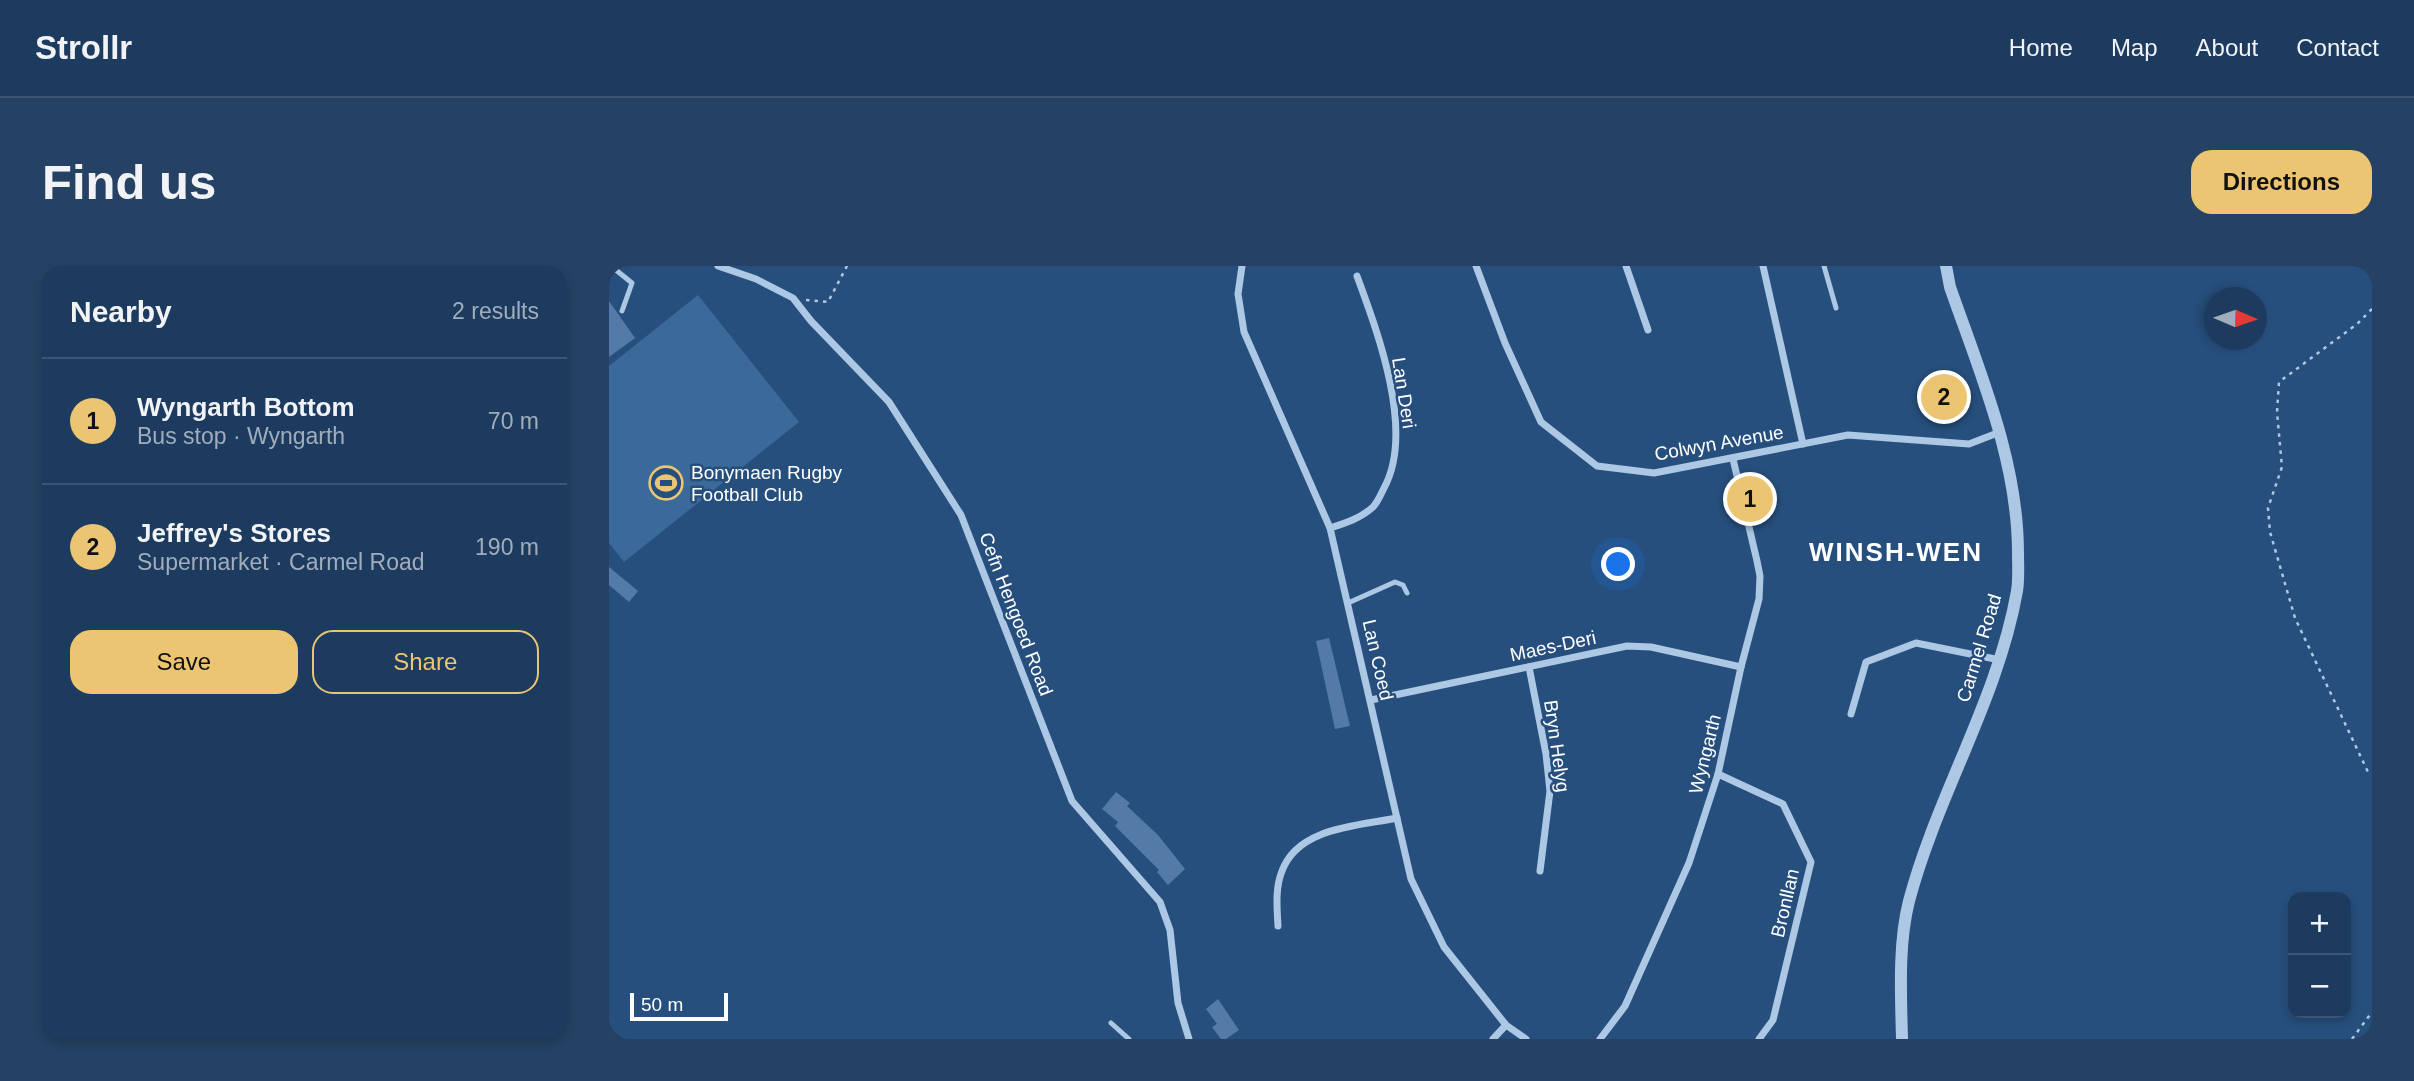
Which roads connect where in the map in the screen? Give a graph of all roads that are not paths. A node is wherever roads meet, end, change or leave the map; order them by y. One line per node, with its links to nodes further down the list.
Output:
1 (611, 266): 11 (lane)
2 (718, 266): 31 (street, Cefn Hengoed Road)
3 (1242, 266): 16 (street, Lan Coed)
4 (1476, 266): 15 (street, Colwyn Avenue)
5 (1626, 266): 12 (street)
6 (1763, 266): 14 (street)
7 (1824, 266): 10 (lane)
8 (1946, 266): 13 (street, Carmel Road)
9 (1357, 276): 16 (street, Lan Deri)
10 (1836, 308)
11 (622, 310)
12 (1648, 330)
13 (2000, 432): 14 (street, Colwyn Avenue); 19 (street, Carmel Road)
14 (1803, 444): 15 (street, Colwyn Avenue)
15 (1733, 459): 21 (street, Wyngarth)
16 (1330, 528): 18 (street, Lan Coed)
17 (1408, 593): 18 (lane)
18 (1348, 603): 22 (street, Lan Coed)
19 (2000, 660): 23 (street); 36 (street, Carmel Road)
20 (1529, 667): 21 (street, Maes-Deri); 22 (street, Maes-Deri); 26 (street, Bryn Helyg)
21 (1741, 667): 24 (street, Wyngarth)
22 (1371, 700): 25 (street, Lan Coed)
23 (1851, 713)
24 (1718, 774): 34 (street, Wyngarth); 35 (street, Bronllan)
25 (1397, 818): 27 (street); 29 (street, Lan Coed)
26 (1540, 871)
27 (1277, 926)
28 (1111, 1023): 30 (lane)
29 (1506, 1025): 32 (street); 33 (street, Lan Coed)
30 (1129, 1039)
31 (1189, 1039)
32 (1493, 1039)
33 (1526, 1039)
34 (1600, 1039)
35 (1759, 1039)
36 (1902, 1039)

